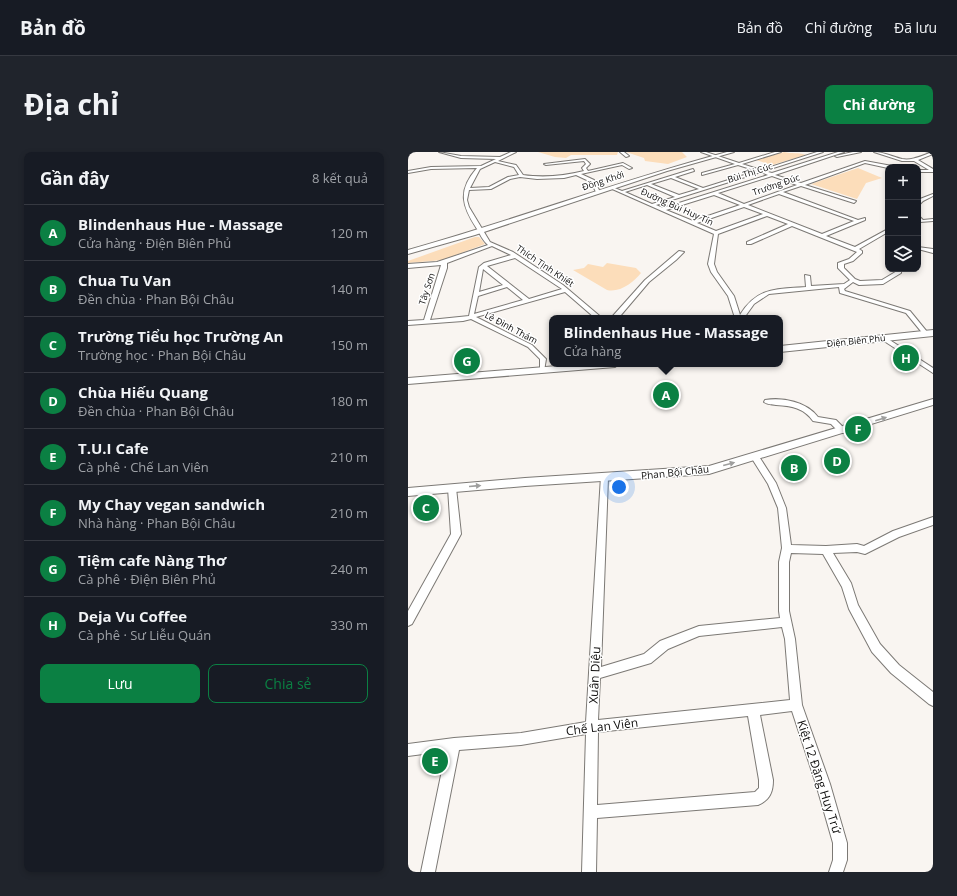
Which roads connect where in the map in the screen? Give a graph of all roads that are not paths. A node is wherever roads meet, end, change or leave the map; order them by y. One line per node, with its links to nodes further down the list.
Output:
1 (441, 152): 18 (street)
2 (514, 152): 20 (street)
3 (622, 152): 15 (street)
4 (703, 152): 19 (street)
5 (732, 152): 19 (street, Đồng Khởi)
6 (780, 152): 26 (street)
7 (804, 152): 14 (street)
8 (821, 152): 14 (street)
9 (842, 152): 16 (street, Bùi Thị Cúc)
10 (859, 152): 16 (street)
11 (876, 152): 17 (street)
12 (896, 152): 17 (street)
13 (933, 153): 22 (street)
14 (813, 154): 36 (street)
15 (627, 156)
16 (830, 156): 42 (street, Bùi Thị Cúc)
17 (888, 156): 22 (street)
18 (461, 157): 20 (street); 21 (street)
19 (716, 157): 26 (street); 27 (street, Đồng Khởi)
20 (502, 158): 23 (street)
21 (453, 159)
22 (915, 160): 30 (street)
23 (496, 161): 29 (street); 43 (street)
24 (440, 162): 32 (street)
25 (546, 164): 35 (street)
26 (738, 164): 36 (street); 41 (street)
27 (682, 166): 34 (street); 50 (street, Đồng Khởi)
28 (885, 166): 49 (street, Trường Đúc)
29 (481, 167): 32 (street); 51 (street)
30 (928, 167): 31 (street); 37 (street)
31 (933, 167)
32 (431, 168): 38 (street)
33 (630, 168): 35 (street)
34 (693, 170): 41 (street); 44 (street)
35 (586, 171): 40 (street)
36 (760, 171): 42 (street); 47 (street)
37 (933, 171): 39 (street)
38 (408, 172)
39 (921, 172)
40 (576, 174): 43 (street); 53 (street)
41 (703, 174): 45 (street)
42 (770, 175): 49 (street); 56 (street, Bùi Thị Cúc)
43 (522, 176): 51 (street)
44 (672, 177): 48 (street); 52 (street)
45 (710, 177)
46 (718, 180): 47 (street)
47 (725, 182): 52 (street)
48 (647, 184): 54 (street); 58 (street)
49 (801, 185): 55 (street, Trường Đúc); 60 (street)
50 (612, 188): 53 (street, Đồng Khởi); 54 (street, Đường Bùi Huy Tín)
51 (466, 189): 71 (street)
52 (703, 189): 58 (street)
53 (598, 192): 71 (street, Đồng Khởi)
54 (622, 192): 61 (street, Đường Bùi Huy Tín)
55 (778, 192): 62 (street, Trường Đúc); 67 (street)
56 (713, 194): 62 (street); 63 (street, Bùi Thị Cúc)
57 (933, 195): 59 (street)
58 (679, 197): 61 (street)
59 (921, 201)
60 (854, 202)
61 (653, 205): 63 (street, Đường Bùi Huy Tín)
62 (743, 205): 64 (street); 69 (street, Trường Đúc)
63 (662, 210): 69 (street, Đường Bùi Huy Tín)
64 (768, 214): 70 (street); 73 (street)
65 (863, 218): 67 (street)
66 (933, 220): 68 (street)
67 (857, 221): 74 (street)
68 (921, 221)
69 (693, 223): 73 (street, Đường Bùi Huy Tín)
70 (793, 224): 74 (street); 75 (street)
71 (482, 231): 76 (street); 80 (street, Đồng Khởi)
72 (885, 232): 77 (street)
73 (716, 233): 97 (street, Đường Bùi Huy Tín)
74 (822, 236): 77 (street)
75 (749, 243)
76 (491, 245): 82 (street, Thích Tịnh Khiết); 83 (street, Tây Sơn)
77 (855, 249): 88 (street)
78 (921, 249): 79 (street)
79 (933, 251)
80 (408, 252)
81 (681, 252): 96 (street)
82 (515, 256): 85 (street); 92 (street, Thích Tịnh Khiết)
83 (444, 262): 84 (street, Tây Sơn); 100 (street, Tây Sơn)
84 (408, 266)
85 (483, 266): 89 (street); 93 (street, Lê Đình Thám)
86 (899, 272): 88 (street)
87 (806, 276): 91 (street)
88 (853, 280): 90 (street)
89 (508, 285): 93 (street); 94 (street)
90 (843, 285): 91 (street); 102 (street)
91 (809, 288): 98 (street)
92 (566, 290): 94 (street); 95 (street, Thích Tịnh Khiết)
93 (476, 295): 99 (street, Lê Đình Thám)
94 (528, 301): 99 (street)
95 (595, 315)
96 (618, 315)
97 (739, 315)
98 (742, 315)
99 (472, 317): 100 (street); 106 (street, Lê Đình Thám)
100 (426, 322): 101 (street)
101 (408, 324)
102 (930, 334): 103 (street, Điện Biên Phủ)
103 (883, 338): 104 (street, Điện Biên Phủ); 107 (street)
104 (783, 349)
105 (578, 367): 106 (street)
106 (542, 370): 108 (street)
107 (933, 371)
108 (408, 381)
109 (768, 402): 111 (street)
110 (933, 402): 111 (street, Phan Bội Châu, one-way to 110)
111 (843, 431): 112 (street, Phan Bội Châu)
112 (755, 457): 113 (street, Phan Bội Châu, one-way to 112); 117 (street, Kiệt 12 Đặng Huy Trứ)
113 (604, 478): 114 (street, Phan Bội Châu, one-way to 113); 121 (street, Xuân Diệu)
114 (452, 488): 115 (street, Phan Bội Châu); 119 (street)
115 (408, 492)
116 (933, 521): 118 (street)
117 (787, 548): 118 (street); 120 (street, Kiệt 12 Đặng Huy Trứ)
118 (826, 550): 122 (street)
119 (408, 621)
120 (786, 622): 121 (street); 123 (street, Kiệt 12 Đặng Huy Trứ)
121 (595, 674): 125 (street, Xuân Diệu)
122 (933, 700)
123 (796, 705): 124 (street, Chế Lan Viên); 131 (street, Kiệt 12 Đặng Huy Trứ)
124 (753, 710): 125 (street, Chế Lan Viên); 128 (street)
125 (592, 727): 126 (street, Chế Lan Viên); 128 (street, Xuân Diệu)
126 (454, 744): 127 (street, Chế Lan Viên); 129 (street)
127 (408, 750)
128 (590, 812): 130 (street, Xuân Diệu)
129 (428, 872)
130 (589, 872)
131 (836, 872)

